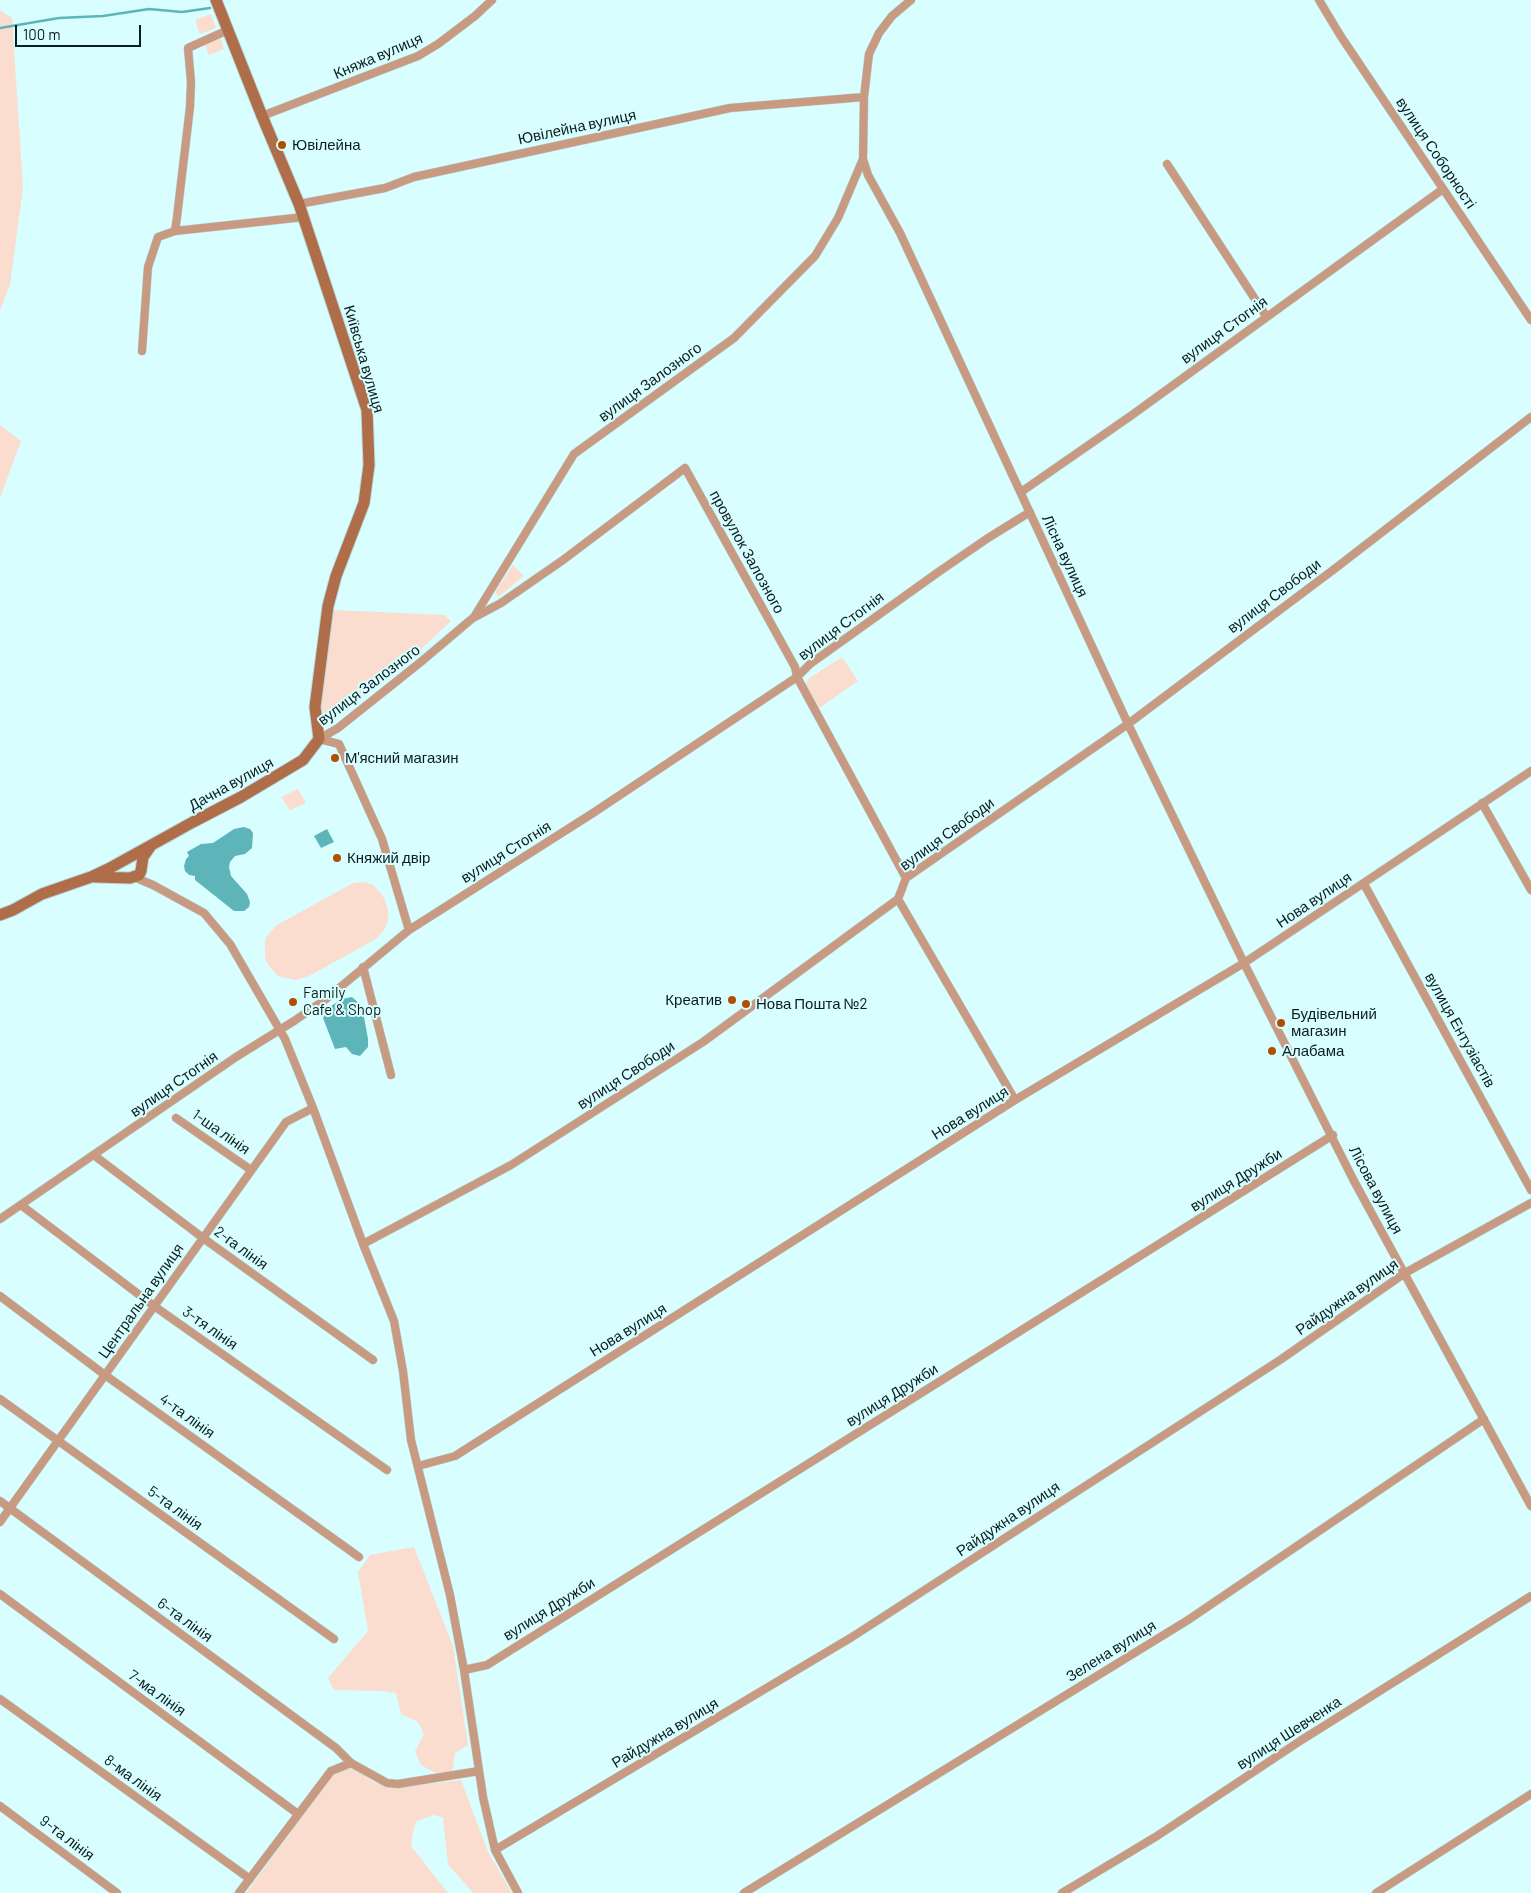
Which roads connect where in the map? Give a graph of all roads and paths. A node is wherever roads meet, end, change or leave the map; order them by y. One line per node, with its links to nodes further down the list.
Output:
1 (216, 0): 5 (street, Київська вулиця)
2 (492, 0): 7 (street, Княжа вулиця)
3 (911, 0): 6 (street, вулиця Залозного)
4 (1319, 0): 10 (street, вулиця Соборності)
5 (228, 30): 7 (street, Київська вулиця); 13 (street)
6 (864, 97): 8 (street, вулиця Залозного); 11 (street, Ювілейна вулиця)
7 (262, 116): 11 (street, Київська вулиця)
8 (863, 159): 18 (street, Лісна вулиця); 20 (street, вулиця Залозного)
9 (1167, 164): 14 (street)
10 (1443, 188): 14 (street, вулиця Стогнія); 15 (street, вулиця Соборності)
11 (300, 204): 12 (street, Київська вулиця)
12 (304, 217): 13 (street); 23 (street, Київська вулиця)
13 (174, 231): 16 (street)
14 (1266, 316): 18 (street, вулиця Стогнія)
15 (1531, 320)
16 (142, 351)
17 (1531, 417): 22 (street, вулиця Свободи)
18 (1021, 492): 19 (street, Лісна вулиця)
19 (1030, 512): 21 (street, вулиця Стогнія); 22 (street, Лісна вулиця)
20 (474, 617): 21 (street, провулок Залозного); 23 (street, вулиця Залозного)
21 (797, 676): 31 (street, провулок Залозного); 37 (street, вулиця Стогнія)
22 (1128, 724): 31 (street, вулиця Свободи); 38 (street, Лісна вулиця)
23 (319, 739): 26 (street, Дачна вулиця); 37 (street)
24 (1531, 771): 25 (street, Нова вулиця)
25 (1482, 803): 32 (street, Нова вулиця); 34 (street)
26 (150, 847): 27 (street, Дачна вулиця); 28 (street)
27 (128, 858): 28 (street); 29 (street, Дачна вулиця); 30 (street)
28 (142, 865): 30 (street); 33 (street)
29 (91, 877): 30 (street); 36 (street)
30 (130, 877): 33 (street)
31 (906, 878): 35 (street, вулиця Свободи)
32 (1364, 884): 38 (street, Нова вулиця); 48 (street, вулиця Ентузіастів)
33 (152, 885): 40 (street)
34 (1531, 890)
35 (898, 899): 42 (street); 53 (street, вулиця Свободи)
36 (0, 915)
37 (409, 930): 39 (street, вулиця Стогнія)
38 (1244, 963): 42 (street, Нова вулиця); 45 (street, Лісова вулиця)
39 (363, 967): 40 (street, вулиця Стогнія); 41 (street)
40 (280, 1029): 43 (street); 46 (street, вулиця Стогнія)
41 (391, 1075)
42 (1015, 1100): 62 (street, Нова вулиця)
43 (313, 1108): 47 (street, Центральна вулиця); 53 (street)
44 (176, 1118): 47 (street, 1-ша лінія)
45 (1333, 1135): 54 (street, Лісова вулиця); 72 (street, вулиця Дружби)
46 (95, 1156): 50 (street, вулиця Стогнія); 52 (street, 2-га лінія)
47 (251, 1170): 52 (street, Центральна вулиця)
48 (1531, 1190)
49 (1531, 1204): 54 (street, Райдужна вулиця)
50 (21, 1205): 51 (street, вулиця Стогнія); 56 (street, 3-тя лінія)
51 (0, 1220)
52 (203, 1238): 56 (street, Центральна вулиця); 57 (street, 2-га лінія)
53 (364, 1244): 62 (street)
54 (1405, 1273): 60 (street, Лісова вулиця); 79 (street, Райдужна вулиця)
55 (0, 1296): 58 (street, 4-та лінія)
56 (154, 1306): 58 (street, Центральна вулиця); 63 (street, 3-тя лінія)
57 (373, 1360)
58 (105, 1375): 61 (street, Центральна вулиця); 68 (street, 4-та лінія)
59 (0, 1400): 61 (street, 5-та лінія)
60 (1484, 1419): 65 (street, Лісова вулиця); 84 (street, Зелена вулиця)
61 (58, 1441): 66 (street, Центральна вулиця); 71 (street, 5-та лінія)
62 (418, 1466): 72 (street)
63 (387, 1470)
64 (0, 1501): 66 (street, 6-та лінія)
65 (1531, 1506)
66 (10, 1508): 67 (street, Центральна вулиця); 74 (street, 6-та лінія)
67 (0, 1522)
68 (360, 1557)
69 (0, 1594): 78 (street, 7-ма лінія)
70 (1531, 1596): 85 (street, вулиця Шевченка)
71 (334, 1639)
72 (464, 1670): 75 (street)
73 (0, 1699): 80 (street, 8-ма лінія)
74 (351, 1763): 75 (street, 6-та лінія); 78 (street)
75 (479, 1771): 79 (street)
76 (1531, 1794): 86 (street)
77 (0, 1806): 81 (street, 9-та лінія)
78 (298, 1814): 80 (street)
79 (496, 1850): 83 (street)
80 (250, 1879): 82 (street)
81 (117, 1893)
82 (239, 1893)
83 (518, 1893)
84 (744, 1893)
85 (1062, 1893)
86 (1376, 1893)

